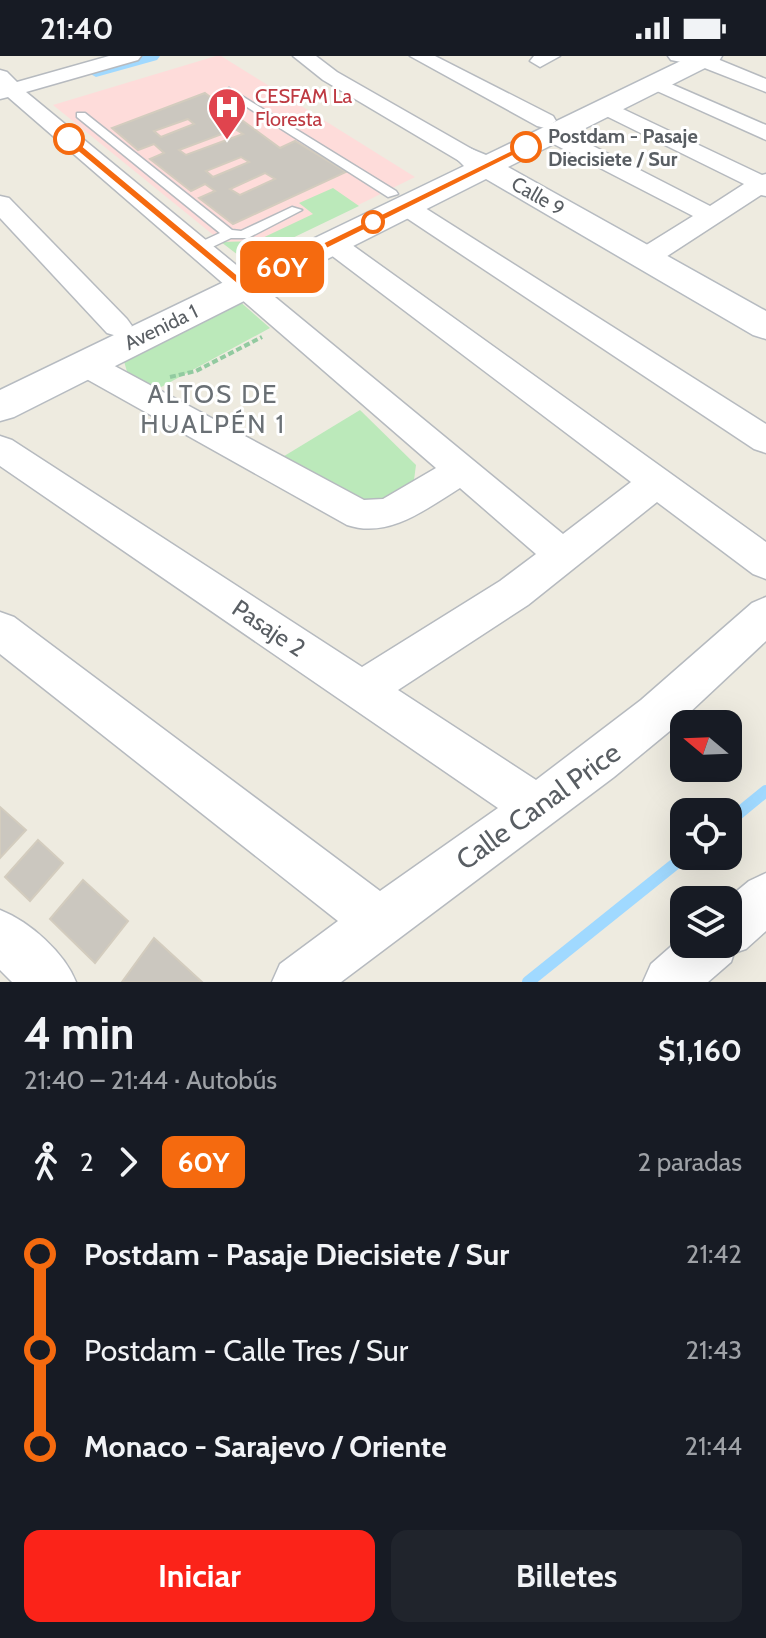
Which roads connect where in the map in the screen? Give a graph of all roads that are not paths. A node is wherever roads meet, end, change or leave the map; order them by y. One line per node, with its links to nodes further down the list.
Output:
1 (131, 56): 8 (street)
2 (420, 56): 11 (street)
3 (689, 57): 5 (street, Avenida 1); 6 (street); 11 (street, Avenida 1)
4 (314, 58): 13 (street, Calle 9)
5 (655, 83): 9 (street, Avenida 1); 12 (street)
6 (766, 86)
7 (229, 91): 15 (lane)
8 (7, 94): 21 (street)
9 (606, 107): 11 (street, Avenida 1); 14 (street)
10 (81, 115): 19 (lane)
11 (548, 127): 13 (street, Avenida 1); 18 (street)
12 (766, 133)
13 (477, 162): 15 (street, Avenida 1); 22 (street, Calle 9)
14 (764, 185): 18 (street)
15 (398, 200): 20 (street, Avenida 1); 23 (street, Avenida 1); 29 (street)
16 (1, 205): 24 (street)
17 (296, 210): 19 (lane)
18 (711, 216): 22 (street)
19 (229, 234): 21 (lane)
20 (332, 243): 23 (street, Avenida 1); 32 (street)
21 (199, 248): 23 (street)
22 (645, 258): 25 (street, Calle 9)
23 (236, 279): 24 (street, Avenida 1); 26 (street, Avenida 1); 31 (street)
24 (117, 326): 27 (street, Avenida 1)
25 (766, 327)
26 (85, 364): 28 (street, Avenida 1); 31 (street)
27 (0, 382)
28 (0, 407)
29 (766, 440)
30 (0, 449): 37 (street, Pasaje 2)
31 (462, 470): 33 (street)
32 (657, 482): 33 (street); 34 (street)
33 (564, 556): 37 (street)
34 (766, 563)
35 (766, 615): 38 (street, Calle Canal Price)
36 (0, 630): 41 (street)
37 (362, 690): 38 (street, Pasaje 2)
38 (538, 808): 41 (street, Calle Canal Price)
39 (766, 898): 40 (street)
40 (742, 919)
41 (378, 921): 44 (street, Calle Canal Price)
42 (0, 935): 43 (street)
43 (50, 982)
44 (298, 982)

